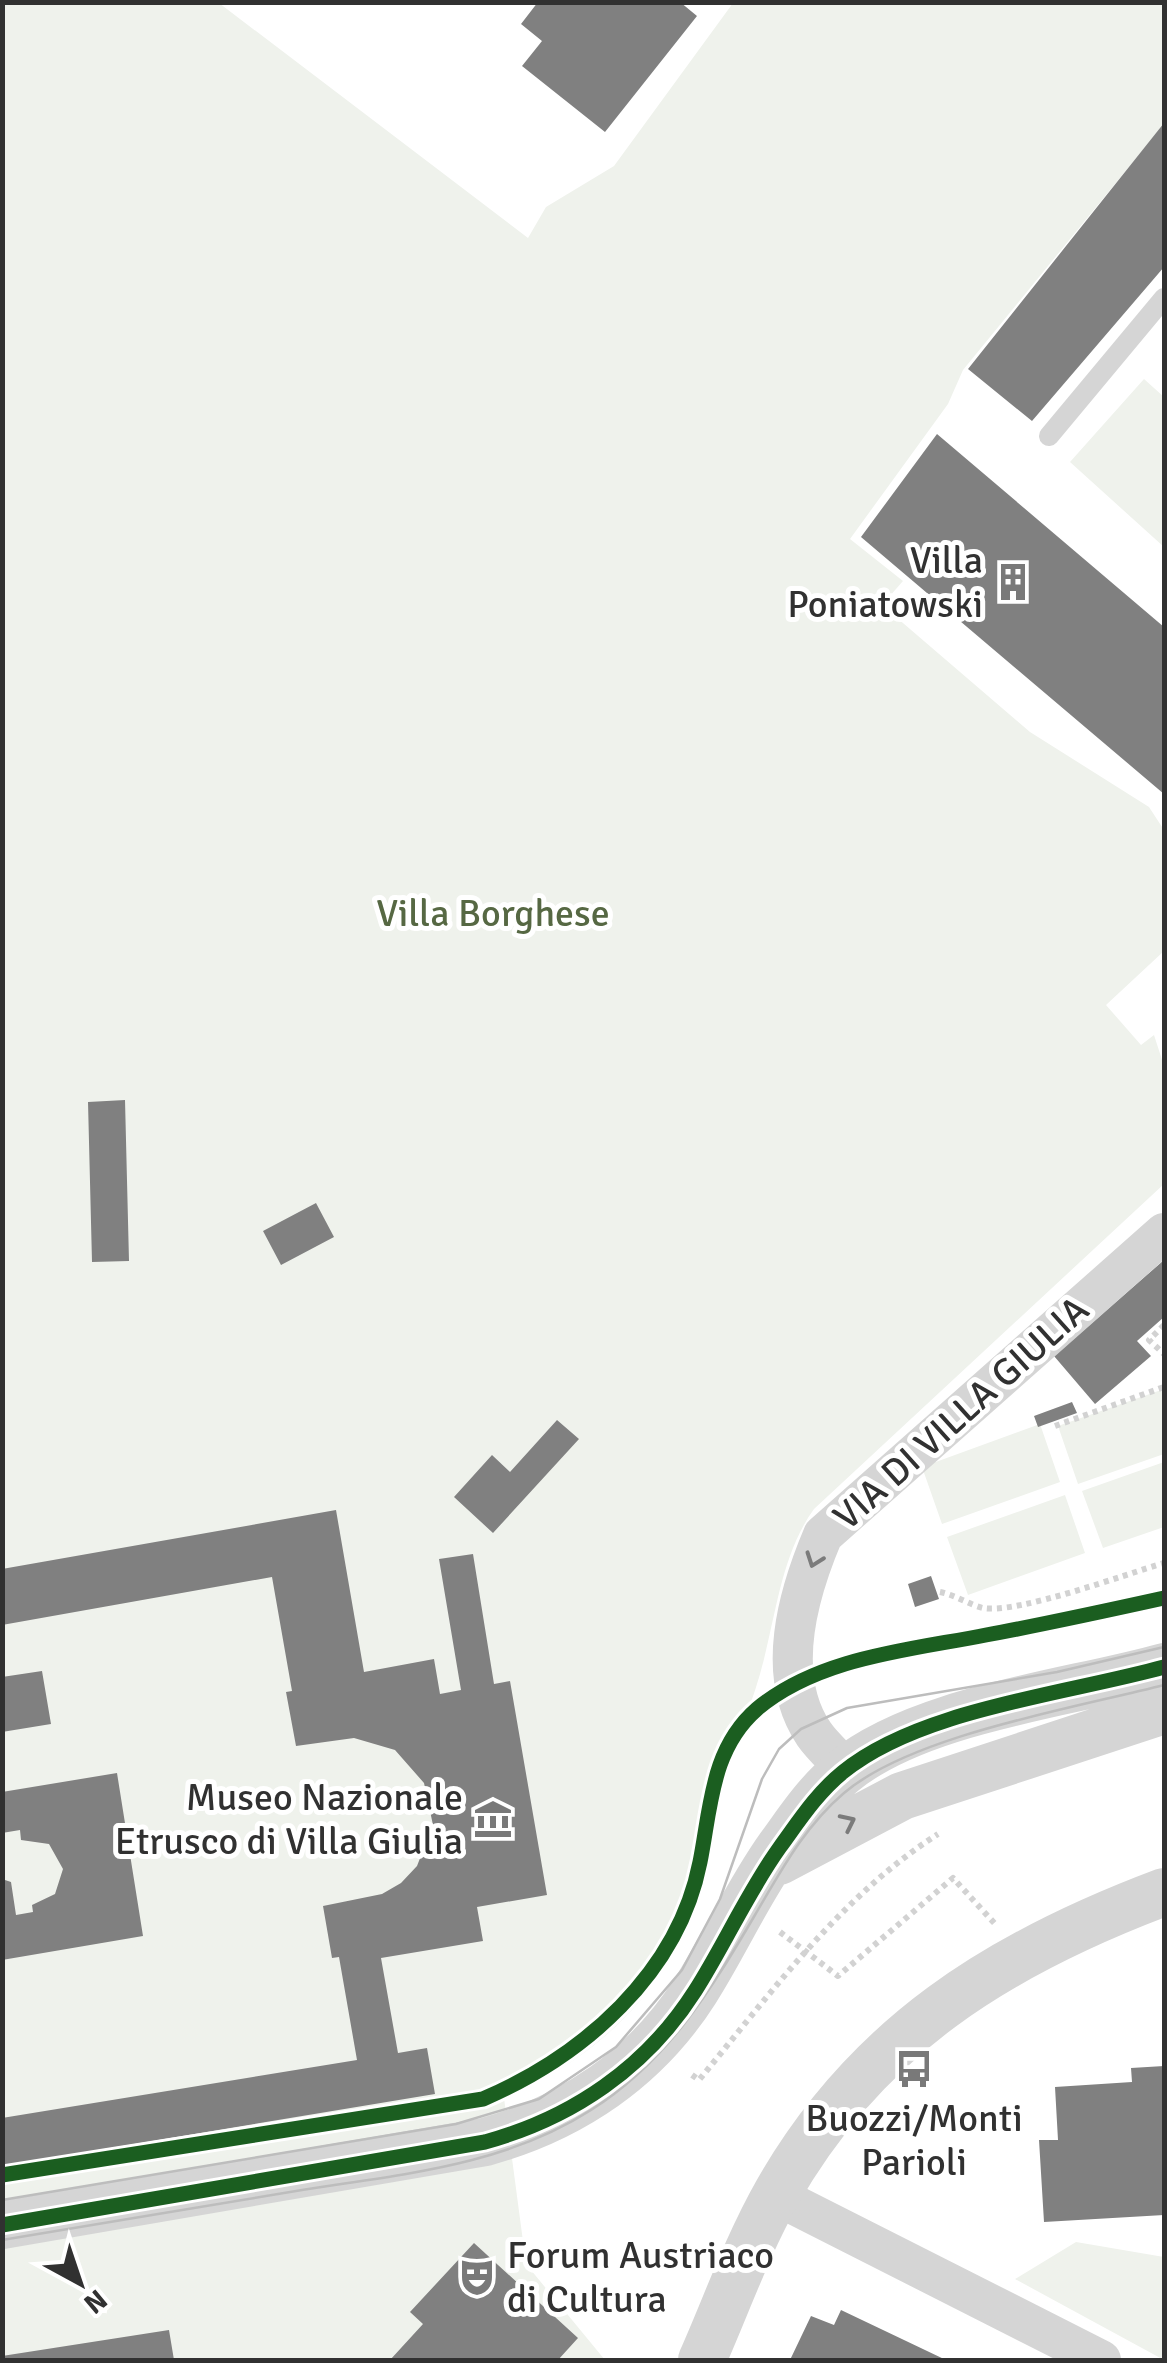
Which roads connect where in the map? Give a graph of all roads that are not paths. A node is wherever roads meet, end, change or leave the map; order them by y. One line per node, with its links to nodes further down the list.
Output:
1 (1164, 298): 2 (lane)
2 (1049, 436)
3 (1164, 1233): 6 (street, VIA DI VILLA GIULIA, one-way to 6)
4 (1164, 1667): 6 (street)
5 (1164, 1710): 7 (street, one-way to 5)
6 (846, 1769): 7 (street)
7 (753, 1887): 10 (street)
8 (1164, 1892): 9 (street)
9 (775, 2195): 11 (street); 12 (street)
10 (2, 2225)
11 (702, 2360)
12 (1101, 2360)

